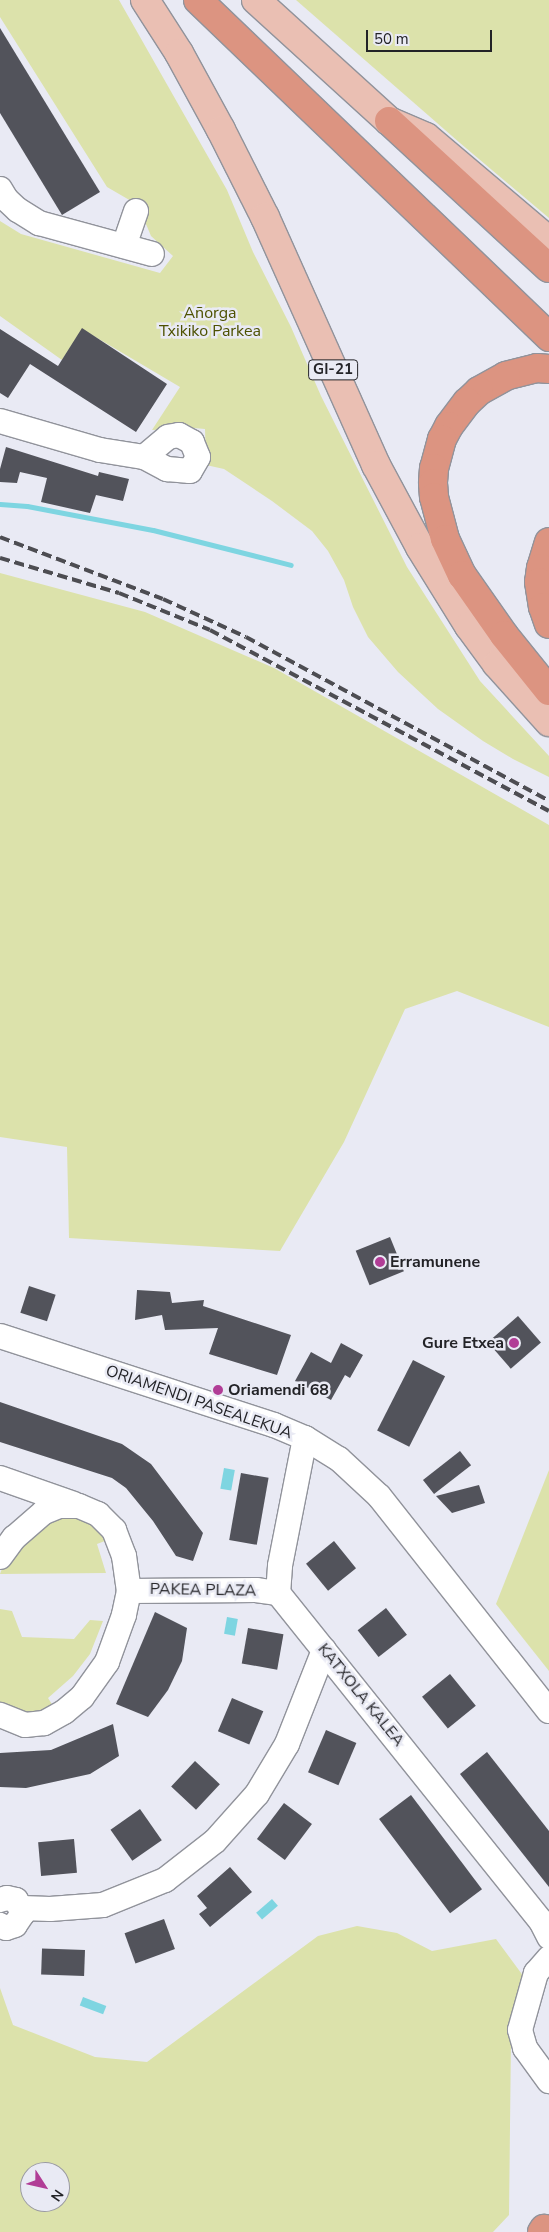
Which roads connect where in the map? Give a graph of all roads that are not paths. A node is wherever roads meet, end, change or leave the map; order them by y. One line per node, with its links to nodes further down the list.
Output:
1 (146, 0): 18 (main road, GI-21)
2 (198, 0): 11 (highway)
3 (256, 0): 4 (main road)
4 (389, 120): 7 (main road); 10 (highway)
5 (0, 189): 8 (street)
6 (136, 211): 8 (street)
7 (549, 241)
8 (124, 246): 9 (street)
9 (152, 254)
10 (549, 268)
11 (549, 338)
12 (543, 369): 17 (highway)
13 (0, 421): 14 (street)
14 (144, 457): 14 (street)
15 (549, 542): 16 (highway)
16 (549, 624)
17 (549, 691)
18 (549, 722)
19 (0, 1336): 20 (street, ORIAMENDI PASEALEKUA)
20 (305, 1438): 25 (street); 27 (street, ORIAMENDI PASEALEKUA)
21 (0, 1478): 22 (street, PAKEA PLAZA)
22 (79, 1506): 23 (street); 24 (street, PAKEA PLAZA)
23 (0, 1557)
24 (128, 1591): 25 (street, PAKEA PLAZA); 28 (street, PAKEA PLAZA)
25 (278, 1593): 26 (street, KATXOLA KALEA)
26 (324, 1650): 30 (street); 32 (street, KATXOLA KALEA)
27 (549, 1711)
28 (0, 1715)
29 (0, 1900): 30 (street)
30 (22, 1908): 31 (street)
31 (0, 1925)
32 (546, 1925)
33 (549, 1958): 34 (street)
34 (549, 2081)

